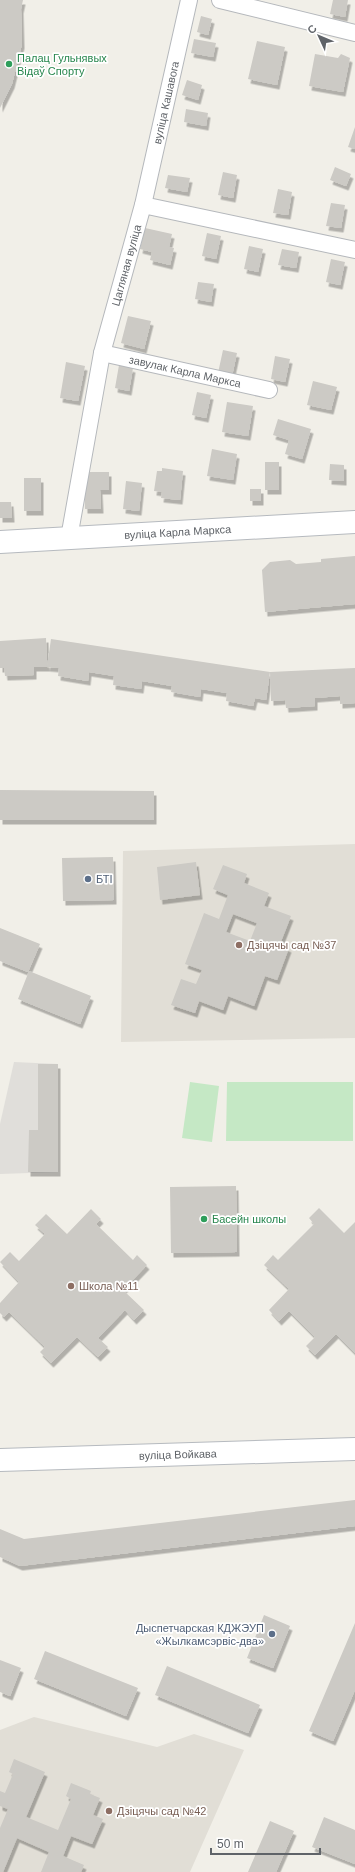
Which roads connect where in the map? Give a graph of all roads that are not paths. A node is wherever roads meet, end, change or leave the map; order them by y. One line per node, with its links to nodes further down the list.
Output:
1 (189, 0): 4 (street, вуліца Кашавога)
2 (220, 0): 3 (street)
3 (355, 33)
4 (143, 205): 5 (street); 6 (street, Цагляная вуліца)
5 (355, 250)
6 (102, 353): 7 (street, завулак Карла Маркса); 9 (street, Цагляная вуліца)
7 (269, 390)
8 (355, 522): 9 (main road, вуліца Карла Маркса)
9 (69, 538): 10 (main road, вуліца Карла Маркса)
10 (0, 542)
11 (355, 1449): 12 (main road, вуліца Войкава)
12 (0, 1460)

